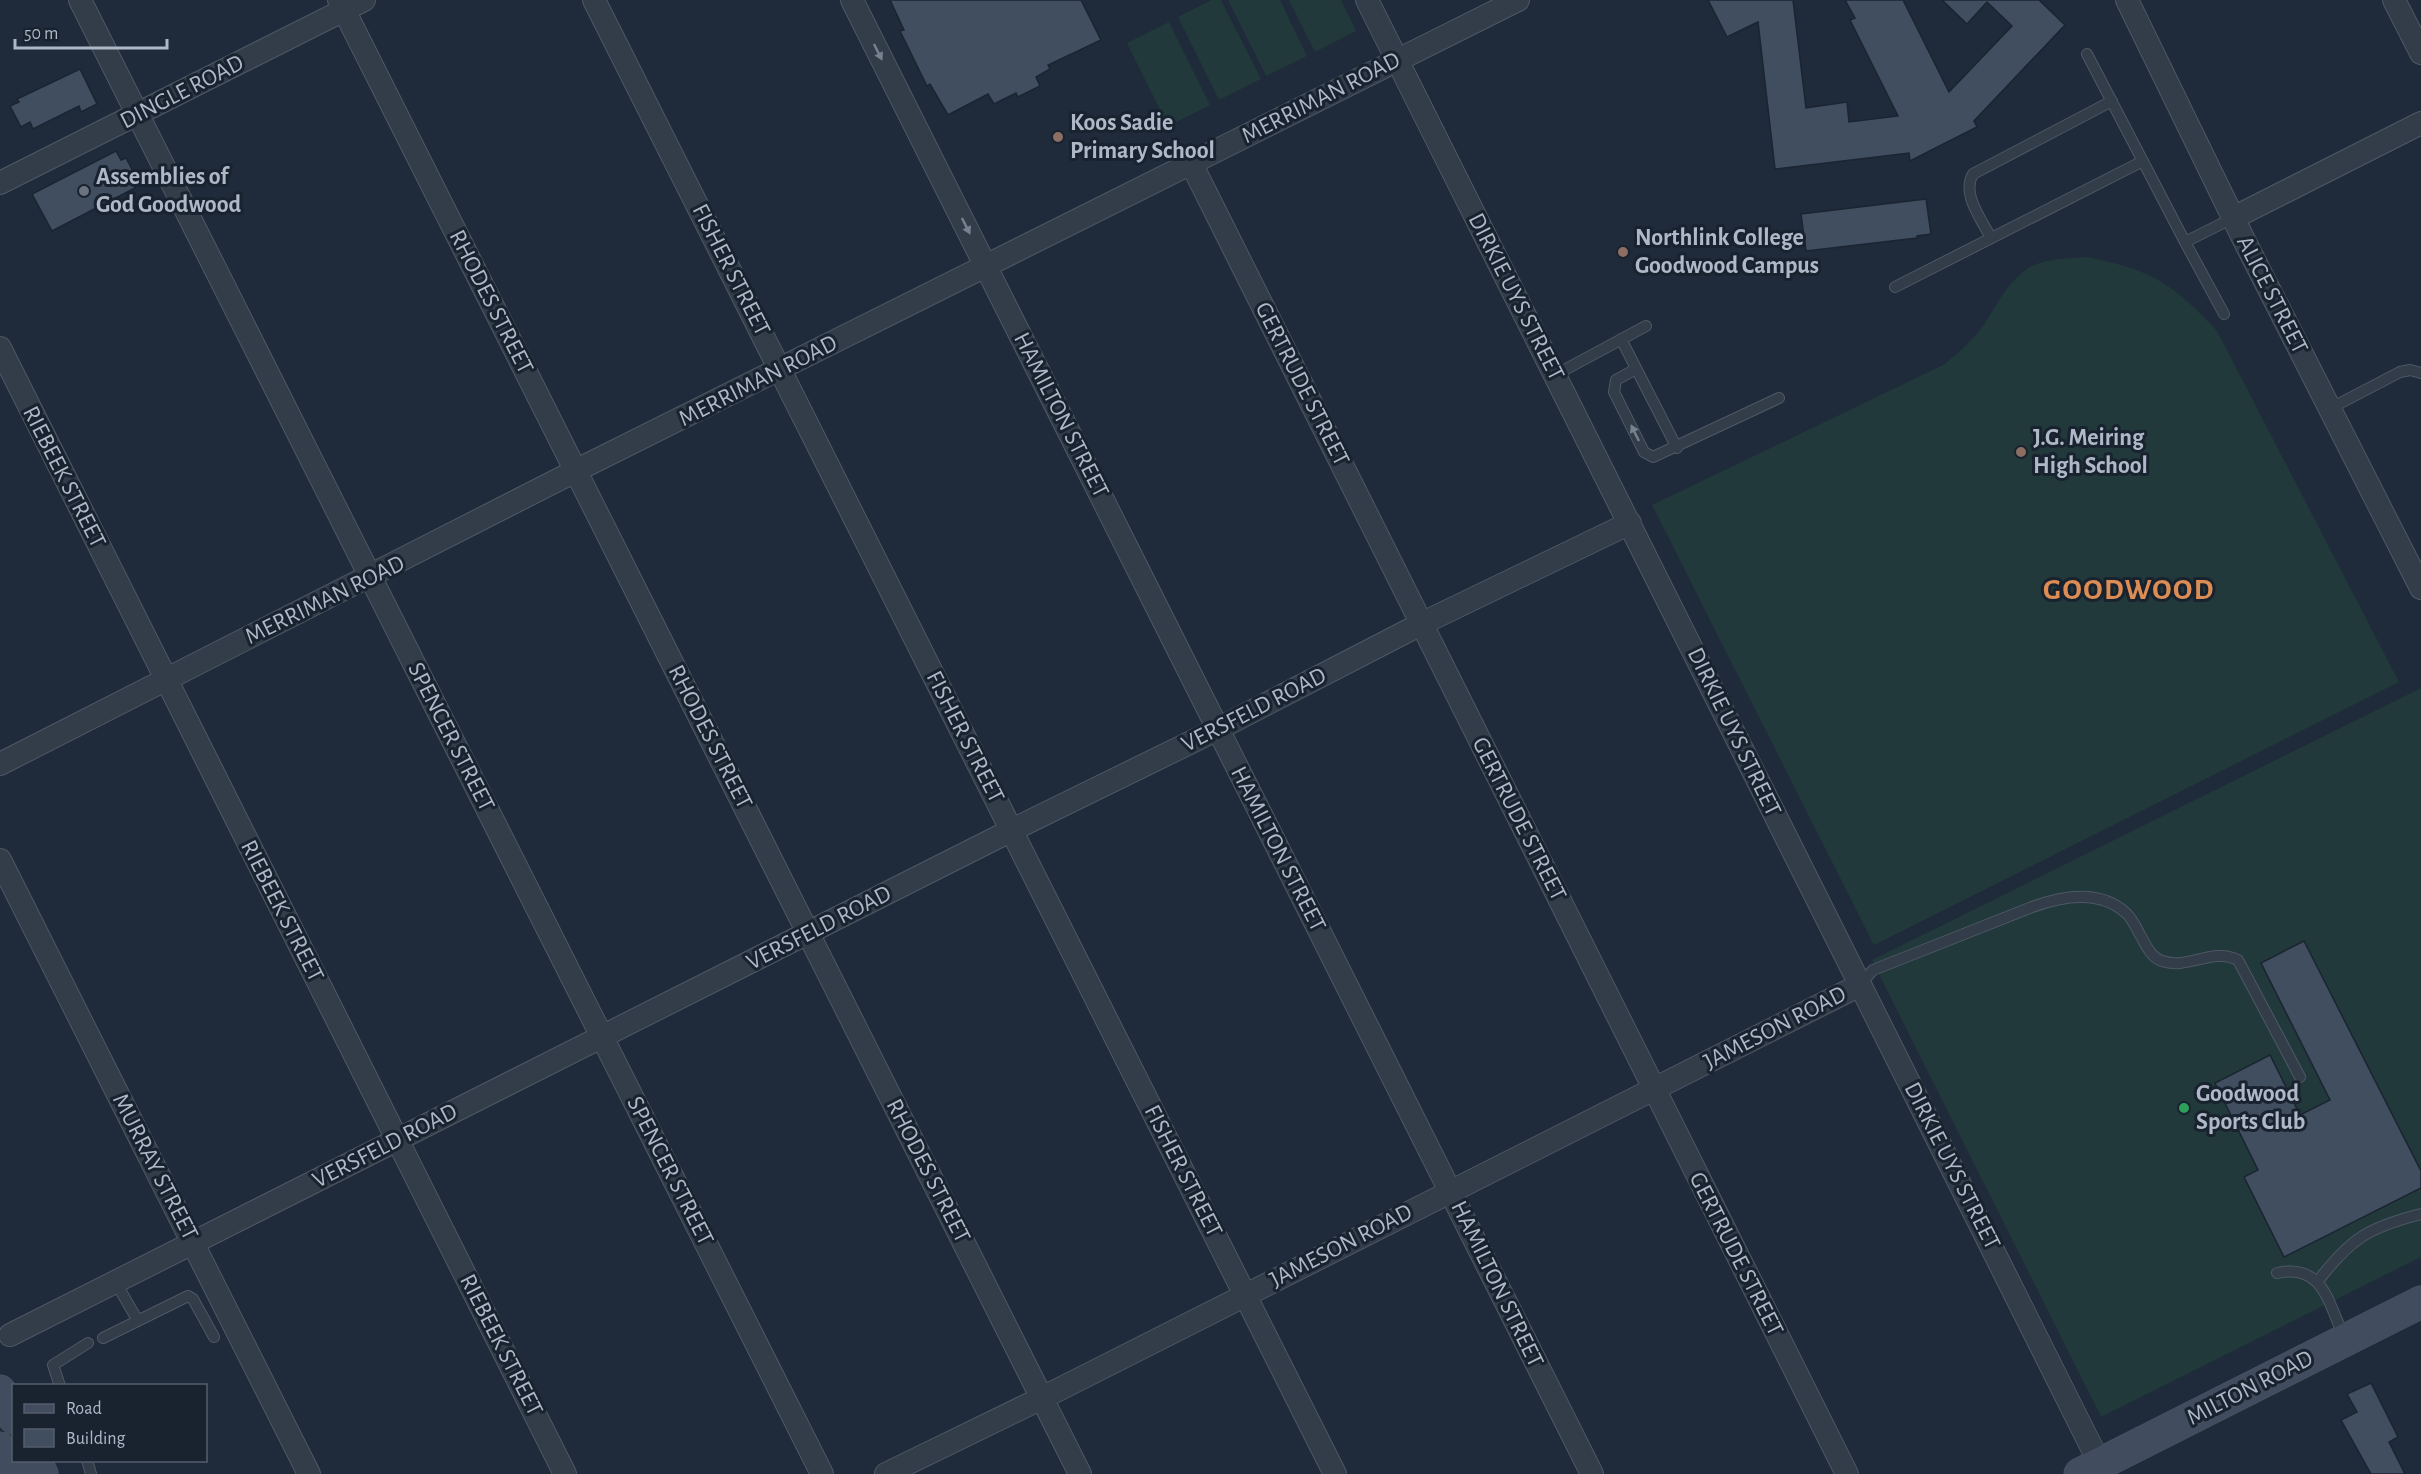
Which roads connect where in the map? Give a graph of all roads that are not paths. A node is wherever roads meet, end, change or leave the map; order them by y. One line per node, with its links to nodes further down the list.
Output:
1 (80, 0): 14 (street, SPENCER STREET)
2 (364, 0): 9 (street, DINGLE ROAD)
3 (594, 0): 29 (street, FISHER STREET)
4 (852, 0): 22 (street, HAMILTON STREET, one-way to 22)
5 (1367, 0): 12 (street, DIRKIE UYS STREET)
6 (1518, 0): 12 (street, MERRIMAN ROAD)
7 (2127, 0): 19 (street, ALICE STREET)
8 (2394, 0): 10 (street)
9 (341, 5): 14 (street, DINGLE ROAD); 35 (street, RHODES STREET)
10 (2421, 53)
11 (2087, 54): 13 (lane)
12 (1397, 59): 17 (street, MERRIMAN ROAD); 31 (street, DIRKIE UYS STREET)
13 (2112, 101): 16 (lane); 20 (lane)
14 (137, 115): 18 (street, DINGLE ROAD); 37 (street, SPENCER STREET)
15 (2421, 123): 19 (street)
16 (2143, 161): 20 (lane); 21 (lane)
17 (1191, 164): 22 (street, MERRIMAN ROAD); 39 (street, GERTRUDE STREET)
18 (0, 183)
19 (2233, 218): 21 (lane); 33 (street, ALICE STREET)
20 (1991, 238): 23 (lane)
21 (2186, 242): 24 (lane)
22 (986, 267): 29 (street, MERRIMAN ROAD); 41 (street, HAMILTON STREET)
23 (1895, 287)
24 (2223, 314)
25 (1646, 326): 26 (lane)
26 (1621, 339): 28 (lane); 31 (lane)
27 (0, 348): 40 (street, RIEBEEK STREET)
28 (1636, 369): 34 (lane); 34 (lane, one-way to 28)
29 (782, 370): 35 (street, MERRIMAN ROAD); 43 (street, FISHER STREET)
30 (2421, 373): 33 (lane)
31 (1555, 375): 36 (street, DIRKIE UYS STREET)
32 (1779, 398): 34 (lane)
33 (2329, 409): 38 (street, ALICE STREET)
34 (1677, 448)
35 (577, 471): 37 (street, MERRIMAN ROAD); 45 (street, RHODES STREET)
36 (1630, 523): 39 (street, VERSFELD ROAD); 46 (street, DIRKIE UYS STREET)
37 (370, 577): 40 (street, MERRIMAN ROAD); 47 (street, SPENCER STREET)
38 (2421, 588)
39 (1421, 624): 41 (street, VERSFELD ROAD); 49 (street, GERTRUDE STREET)
40 (165, 679): 42 (street, MERRIMAN ROAD); 50 (street, RIEBEEK STREET)
41 (1218, 729): 43 (street, VERSFELD ROAD); 51 (street, HAMILTON STREET)
42 (0, 764)
43 (1012, 830): 45 (street, VERSFELD ROAD); 57 (street, FISHER STREET)
44 (0, 860): 53 (street, MURRAY STREET)
45 (808, 934): 47 (street, VERSFELD ROAD); 67 (street, RHODES STREET)
46 (1860, 986): 48 (lane); 49 (street, JAMESON ROAD); 70 (street, DIRKIE UYS STREET)
47 (603, 1036): 50 (street, VERSFELD ROAD); 74 (street, SPENCER STREET)
48 (2300, 1077)
49 (1654, 1090): 51 (street, JAMESON ROAD); 79 (street, GERTRUDE STREET)
50 (397, 1140): 53 (street, VERSFELD ROAD); 73 (street, RIEBEEK STREET)
51 (1451, 1191): 57 (street, JAMESON ROAD); 78 (street, HAMILTON STREET)
52 (2421, 1214): 56 (lane)
53 (192, 1242): 55 (street, VERSFELD ROAD); 72 (street, MURRAY STREET)
54 (2277, 1273): 56 (lane)
55 (115, 1281): 59 (lane); 60 (street, VERSFELD ROAD)
56 (2318, 1281): 63 (lane)
57 (1245, 1294): 67 (street, JAMESON ROAD); 77 (street, FISHER STREET)
58 (2421, 1302): 63 (street, MILTON ROAD)
59 (138, 1321): 61 (lane); 62 (lane)
60 (10, 1335)
61 (214, 1337)
62 (103, 1338)
63 (2346, 1340): 70 (street, MILTON ROAD)
64 (88, 1343): 65 (lane)
65 (59, 1384)
66 (0, 1391): 68 (street)
67 (1042, 1398): 75 (street, JAMESON ROAD); 76 (street, RHODES STREET)
68 (12, 1414)
69 (0, 1448): 71 (street)
70 (2090, 1469)
71 (13, 1474)
72 (309, 1474)
73 (565, 1474)
74 (822, 1474)
75 (886, 1474)
76 (1080, 1474)
77 (1335, 1474)
78 (1592, 1474)
79 (1847, 1474)

